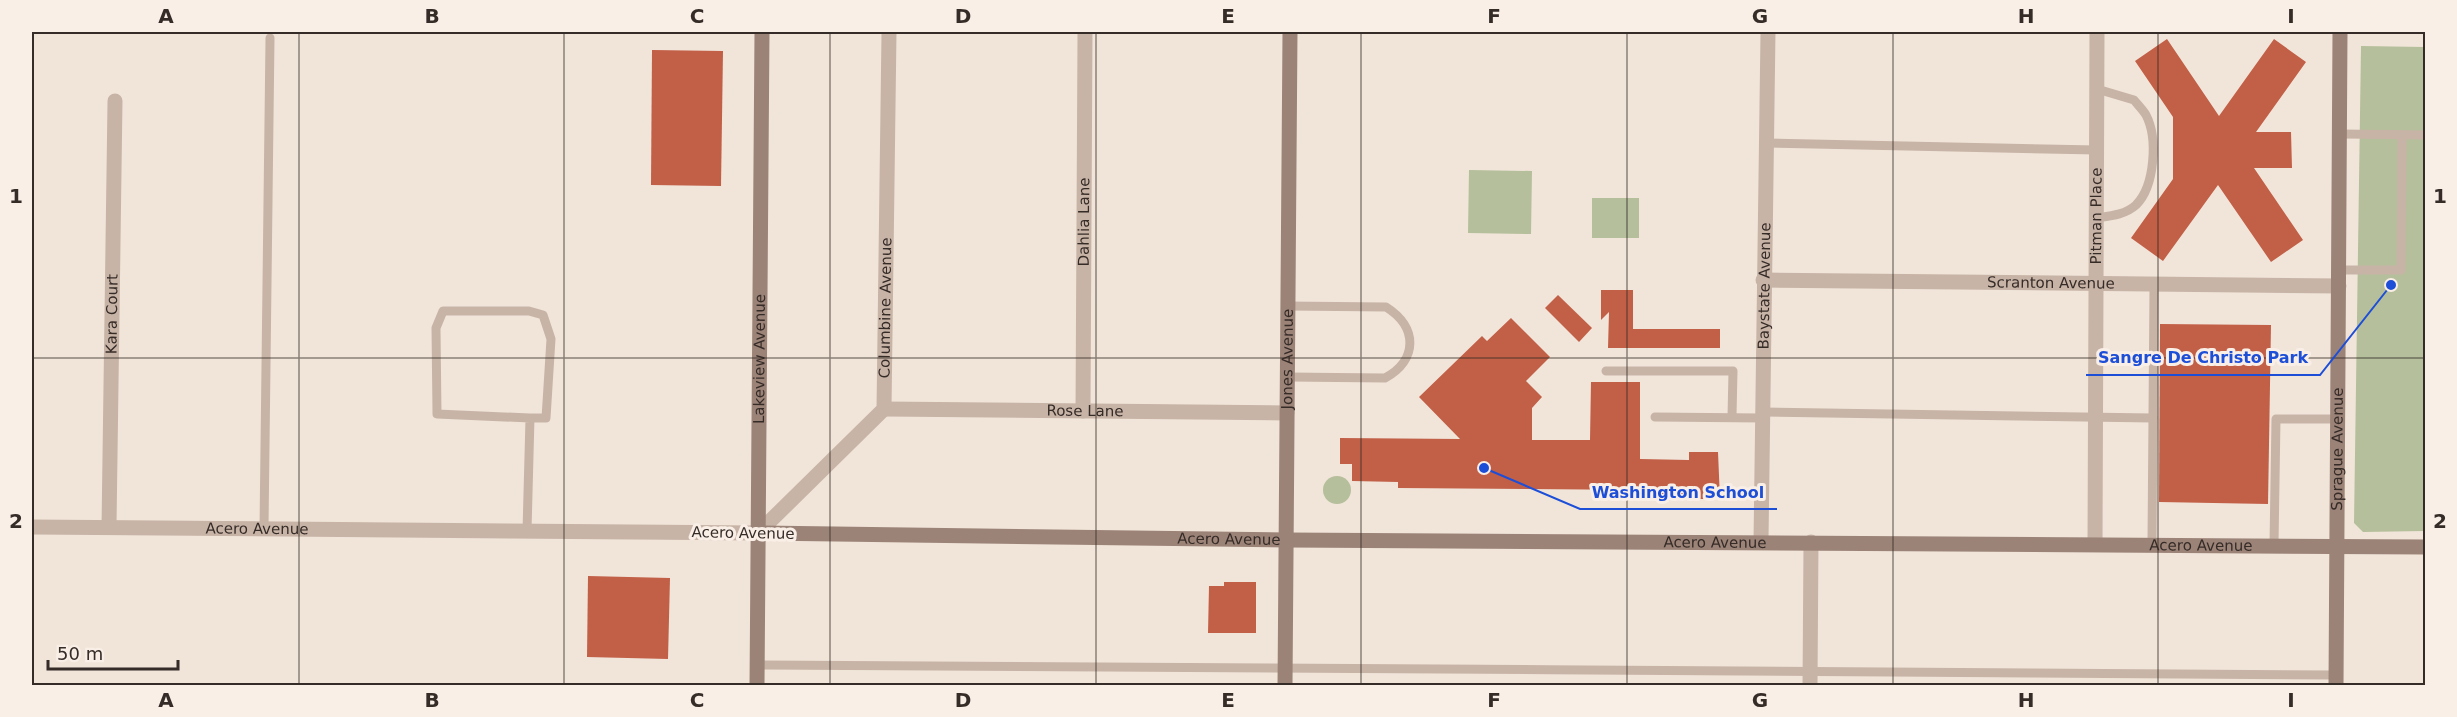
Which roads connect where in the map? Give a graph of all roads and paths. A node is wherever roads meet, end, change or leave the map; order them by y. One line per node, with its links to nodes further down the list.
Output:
1 (762, 32): 39 (street, Lakeview Avenue)
2 (888, 32): 25 (street, Columbine Avenue)
3 (1085, 32): 26 (street, Dahlia Lane)
4 (1290, 32): 22 (street, Jones Avenue)
5 (1768, 32): 14 (street, Baystate Avenue)
6 (2097, 32): 9 (street, Pitman Place)
7 (2340, 32): 11 (street, Sprague Avenue)
8 (270, 38): 37 (lane)
9 (2097, 89): 15 (street, Pitman Place); 16 (lane)
10 (115, 101): 36 (street, Kara Court)
11 (2341, 134): 12 (lane); 17 (street, Sprague Avenue)
12 (2402, 135): 13 (lane); 17 (lane)
13 (2426, 135)
14 (1765, 143): 15 (lane); 18 (street, Baystate Avenue)
15 (2097, 150): 16 (street, Pitman Place)
16 (2096, 218): 19 (street, Pitman Place)
17 (2340, 270): 21 (street, Sprague Avenue)
18 (1763, 280): 19 (street, Scranton Avenue); 28 (street, Baystate Avenue)
19 (2096, 284): 20 (street, Scranton Avenue); 31 (street, Pitman Place)
20 (2154, 285): 21 (street, Scranton Avenue); 33 (lane)
21 (2339, 286): 34 (street, Sprague Avenue)
22 (1287, 306): 24 (street, Jones Avenue); 24 (lane)
23 (1606, 370): 30 (lane)
24 (1288, 377): 27 (street, Jones Avenue)
25 (884, 409): 26 (street, Rose Lane); 39 (street)
26 (1083, 411): 27 (street, Rose Lane)
27 (1287, 413): 40 (street, Jones Avenue)
28 (1762, 415): 30 (lane); 31 (lane); 41 (street, Baystate Avenue)
29 (1655, 417): 30 (lane)
30 (1732, 417)
31 (2095, 417): 33 (lane); 44 (street, Pitman Place)
32 (530, 418): 32 (lane); 38 (lane)
33 (2153, 418): 43 (lane)
34 (2338, 418): 45 (lane); 46 (street, Sprague Avenue)
35 (32, 527): 36 (street, Acero Avenue)
36 (109, 527): 37 (street, Acero Avenue)
37 (264, 529): 38 (street, Acero Avenue)
38 (527, 531): 39 (street, Acero Avenue)
39 (758, 533): 40 (street, Acero Avenue); 48 (street, Lakeview Avenue)
40 (1288, 540): 41 (street, Acero Avenue); 49 (street, Jones Avenue)
41 (1761, 541): 42 (street, Acero Avenue)
42 (1811, 542): 44 (street, Acero Avenue); 50 (street)
43 (2152, 543): 44 (street, Acero Avenue); 45 (street, Acero Avenue)
44 (2095, 544)
45 (2274, 545): 46 (street, Acero Avenue)
46 (2337, 546): 47 (street, Acero Avenue); 51 (street, Sprague Avenue)
47 (2426, 547)
48 (757, 665): 49 (lane); 52 (street, Lakeview Avenue)
49 (1285, 666): 50 (lane); 53 (street, Jones Avenue)
50 (1810, 680): 51 (lane)
51 (2336, 680)
52 (757, 686)
53 (1285, 686)

